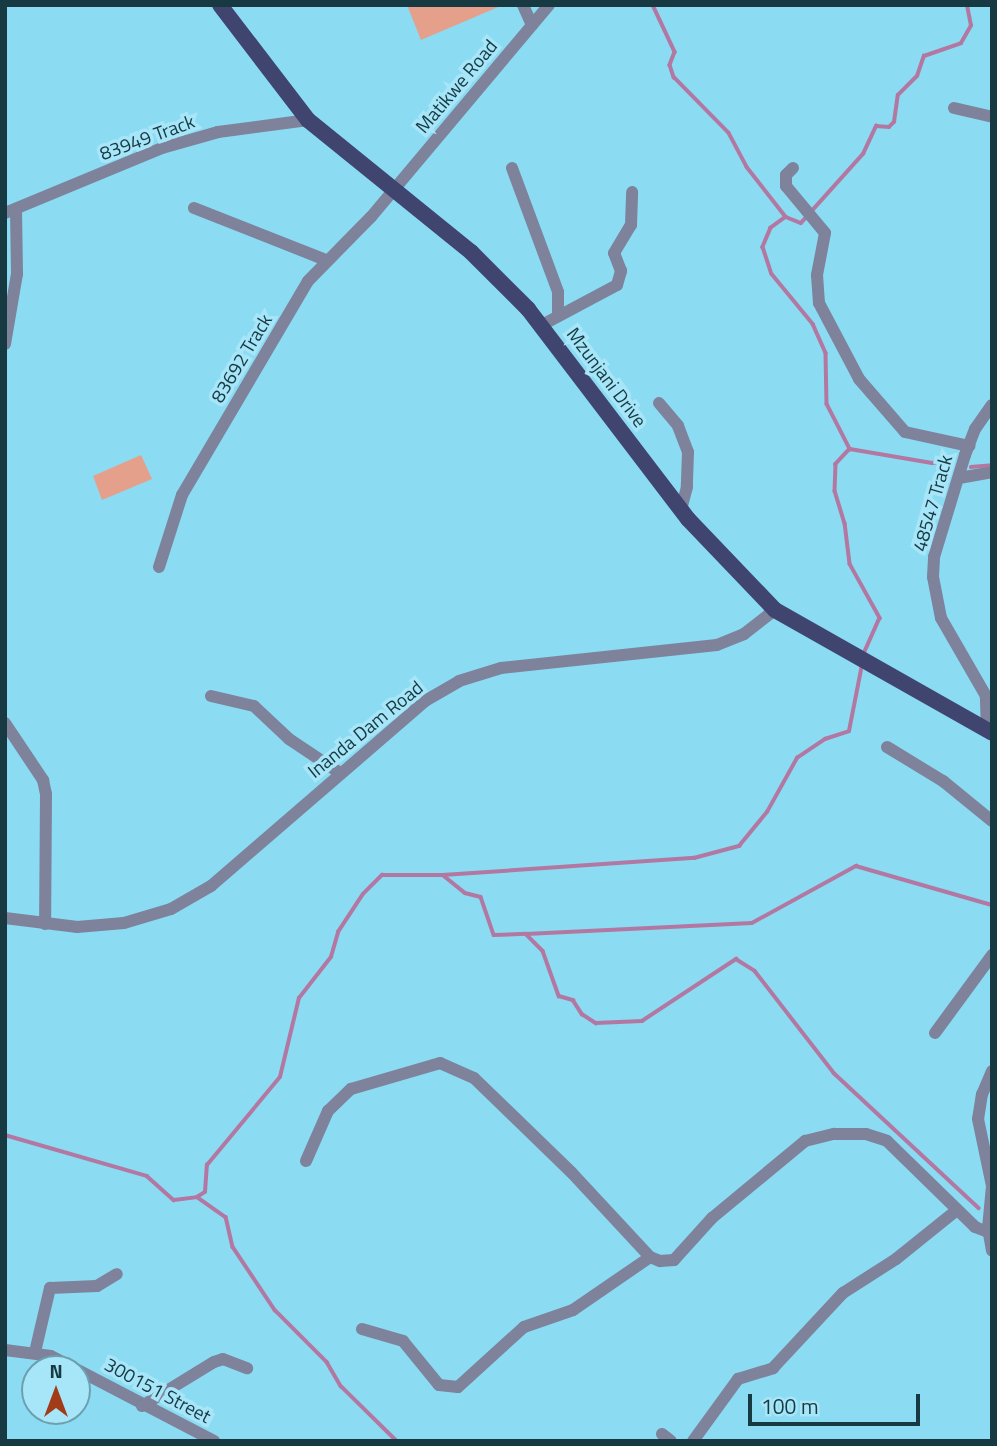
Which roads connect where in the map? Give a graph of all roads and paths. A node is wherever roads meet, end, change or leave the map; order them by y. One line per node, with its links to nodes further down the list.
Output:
1 (220, 5): 7 (main road, Mzunjani Drive)
2 (523, 5): 4 (street)
3 (550, 5): 4 (street, Matikwe Road)
4 (532, 25): 10 (street, Matikwe Road)
5 (954, 108): 6 (street)
6 (992, 117)
7 (308, 120): 10 (main road, Mzunjani Drive); 13 (street, 83949 Track)
8 (512, 168): 15 (street)
9 (793, 168): 20 (street)
10 (392, 192): 14 (street, 83692 Track); 16 (main road, Mzunjani Drive)
11 (632, 192): 15 (street)
12 (194, 208): 14 (street)
13 (10, 212): 17 (street)
14 (326, 260): 24 (street, 83692 Track)
15 (558, 315): 16 (street)
16 (542, 325): 23 (main road, Mzunjani Drive)
17 (5, 344)
18 (659, 403): 23 (street)
19 (992, 405): 20 (street, 48547 Track)
20 (969, 446): 22 (street, 48547 Track)
21 (992, 472): 22 (street)
22 (959, 478): 28 (street, 48547 Track)
23 (681, 509): 25 (main road, Mzunjani Drive)
24 (159, 567)
25 (775, 610): 28 (main road, Mzunjani Drive); 30 (street, Inanda Dam Road)
26 (211, 696): 30 (street)
27 (5, 723): 33 (street)
28 (989, 732)
29 (887, 747): 31 (street)
30 (340, 773): 33 (street, Inanda Dam Road)
31 (992, 821)
32 (5, 918): 33 (street, Inanda Dam Road)
33 (46, 924)
34 (992, 955): 35 (street)
35 (935, 1033)
36 (992, 1071): 39 (street)
37 (306, 1161): 41 (street)
38 (957, 1210): 39 (street); 41 (street); 49 (street)
39 (988, 1232): 40 (street)
40 (992, 1251)
41 (650, 1257): 43 (street)
42 (117, 1274): 45 (street)
43 (362, 1329)
44 (5, 1350): 45 (street, 300151 Street)
45 (35, 1352): 47 (street, 300151 Street)
46 (247, 1368): 47 (street)
47 (142, 1406): 48 (street, 300151 Street)
48 (214, 1441)
49 (693, 1441)

